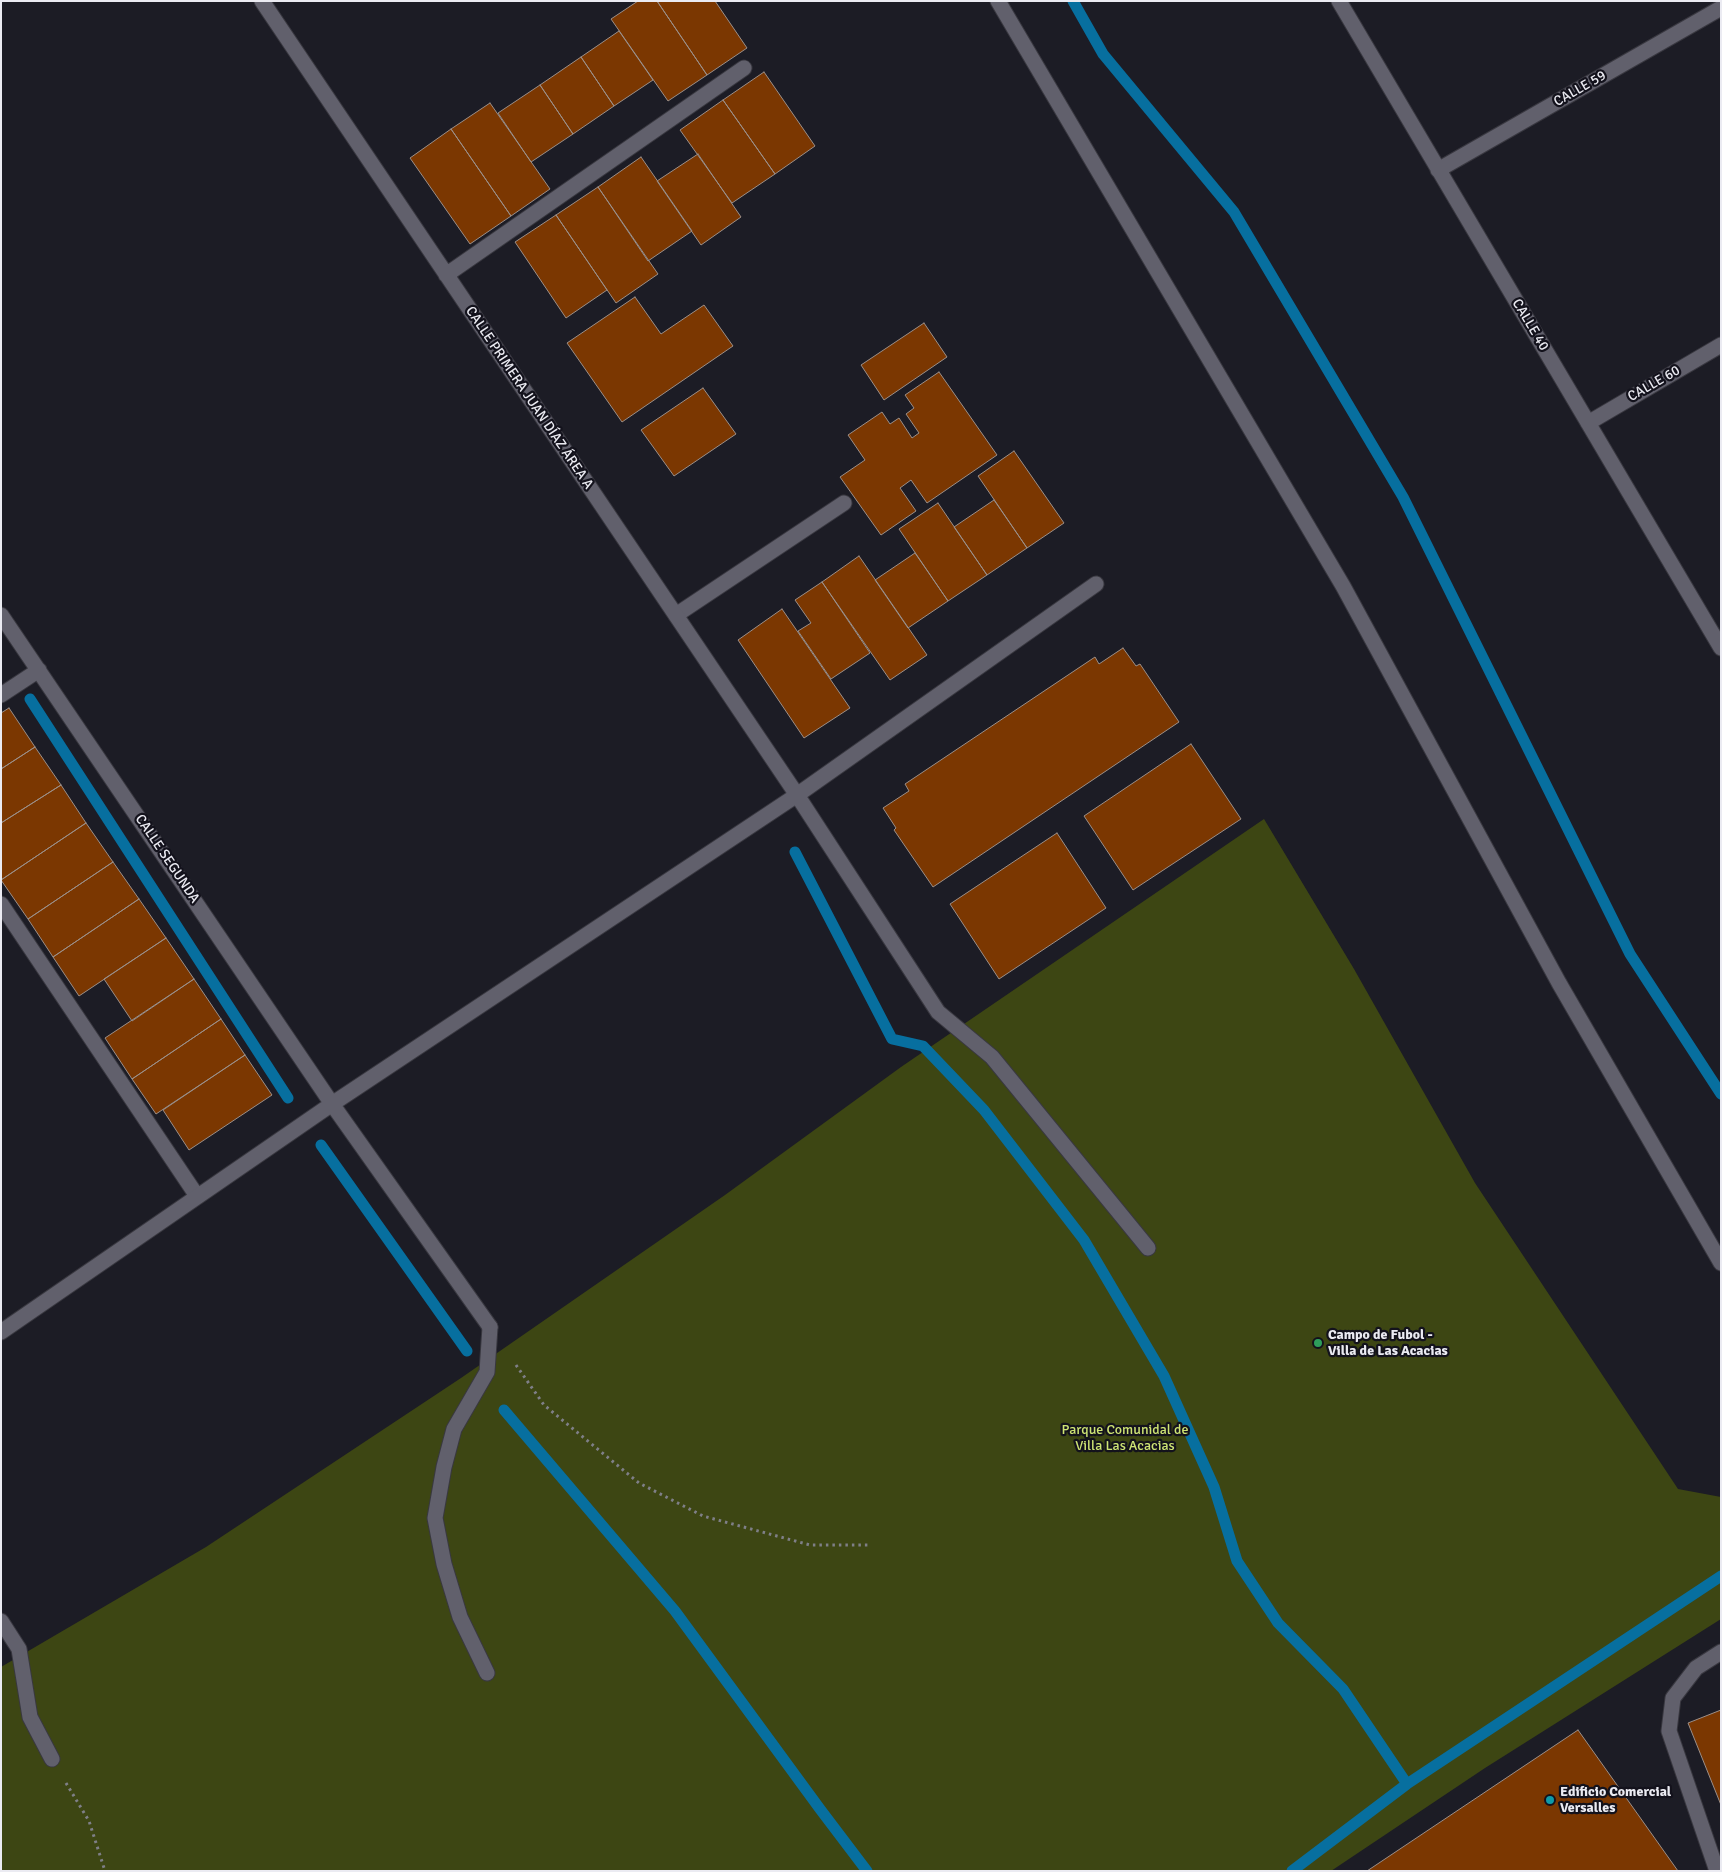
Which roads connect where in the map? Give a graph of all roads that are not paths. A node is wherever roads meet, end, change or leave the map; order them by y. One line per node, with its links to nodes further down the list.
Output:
1 (262, 1): 7 (street, CALLE PRIMERA JUAN DÍAZ ÁREA A)
2 (998, 1): 22 (street)
3 (1339, 1): 6 (street, CALLE 40)
4 (1721, 8): 6 (street, CALLE 59)
5 (744, 68): 7 (street)
6 (1438, 170): 9 (street, CALLE 40)
7 (446, 275): 13 (street, CALLE PRIMERA JUAN DÍAZ ÁREA A)
8 (1721, 345): 9 (street, CALLE 60)
9 (1588, 423): 14 (street, CALLE 40)
10 (844, 503): 13 (street)
11 (1096, 584): 17 (street)
12 (1, 615): 15 (street, CALLE SEGUNDA)
13 (676, 615): 17 (street, CALLE PRIMERA JUAN DÍAZ ÁREA A)
14 (1721, 648)
15 (39, 670): 16 (street); 19 (street, CALLE SEGUNDA)
16 (1, 695)
17 (797, 795): 19 (street); 21 (street, CALLE PRIMERA JUAN DÍAZ ÁREA A)
18 (1, 904): 20 (street)
19 (332, 1104): 20 (street); 26 (street, CALLE SEGUNDA)
20 (197, 1196): 23 (street)
21 (1148, 1248)
22 (1721, 1263)
23 (1, 1332)
24 (1, 1621): 27 (street)
25 (1721, 1652): 28 (street)
26 (487, 1673)
27 (52, 1758)
28 (1716, 1861)

